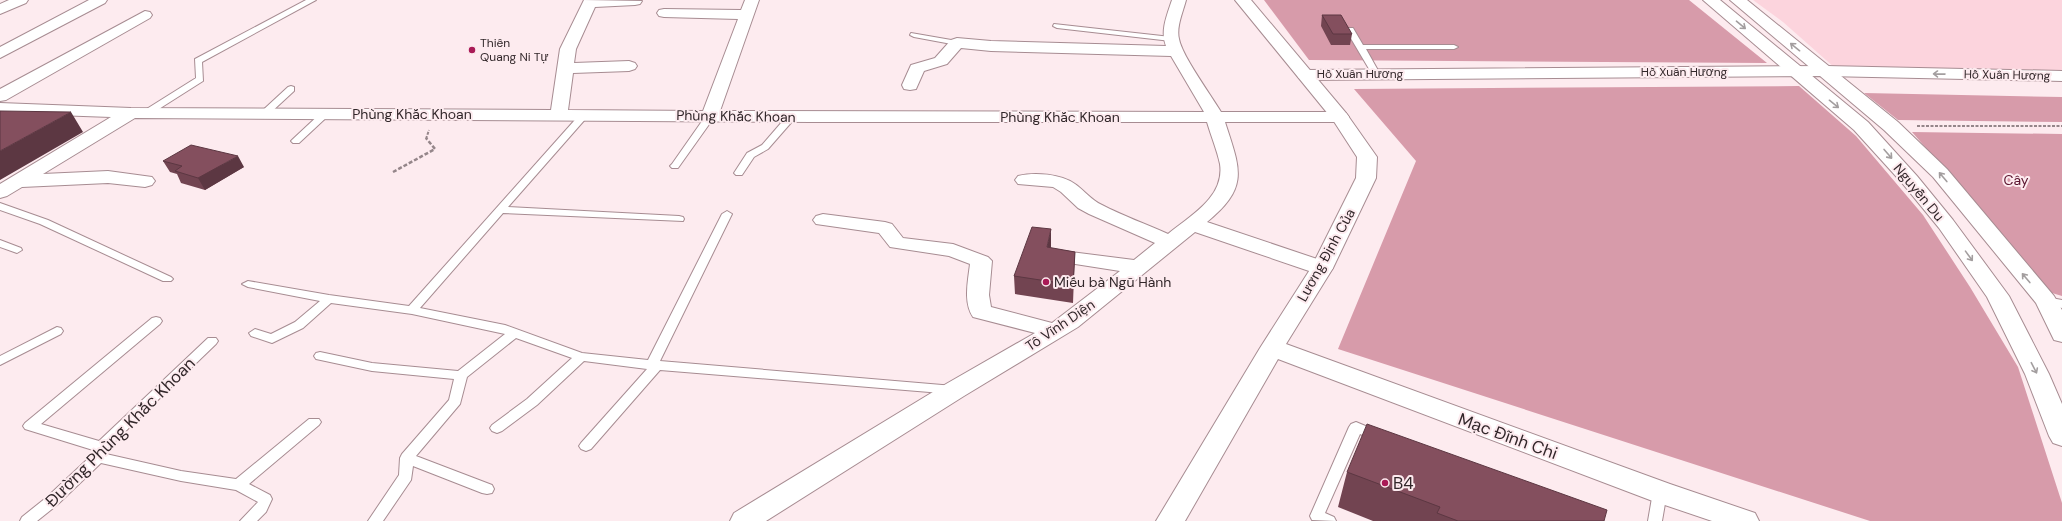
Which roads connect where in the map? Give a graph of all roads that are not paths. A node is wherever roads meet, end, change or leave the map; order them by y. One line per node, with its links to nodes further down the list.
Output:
1 (21, 0): 12 (street)
2 (100, 0): 23 (street)
3 (312, 0): 35 (lane)
4 (752, 0): 15 (street)
5 (1172, 0): 6 (street)
6 (1179, 0): 20 (street)
7 (1243, 0): 30 (street, Lương Định Của)
8 (1711, 0): 28 (street, Nguyễn Du, one-way to 28)
9 (1738, 0): 29 (street, Nguyễn Du, one-way to 9)
10 (591, 1): 11 (street); 25 (street)
11 (635, 1)
12 (0, 10)
13 (664, 13): 15 (street)
14 (145, 15): 34 (street)
15 (746, 15): 40 (street)
16 (1057, 26): 20 (lane)
17 (1350, 30): 21 (lane)
18 (914, 35): 19 (lane)
19 (957, 43): 20 (street); 31 (street)
20 (1174, 45): 42 (street, Tô Vĩnh Diện)
21 (1360, 47): 22 (lane); 26 (lane)
22 (1454, 47)
23 (0, 54)
24 (629, 66): 25 (street)
25 (566, 68): 39 (street)
26 (1376, 74): 28 (street, Hồ Xuân Hương); 30 (street, Hồ Xuân Hương)
27 (2062, 76): 29 (street, Hồ Xuân Hương, one-way to 29)
28 (1802, 77): 29 (street, Hồ Xuân Hương); 30 (street, Hồ Xuân Hương); 44 (street, Nguyễn Du, one-way to 44)
29 (1832, 77): 32 (street, Hồ Xuân Hương); 45 (street, Nguyễn Du)
30 (1309, 79): 43 (street, Lương Định Của)
31 (910, 85)
32 (2062, 88)
33 (291, 89): 36 (lane)
34 (1, 106): 35 (street, Phùng Khắc Khoan)
35 (139, 112): 36 (street, Phùng Khắc Khoan); 50 (street)
36 (265, 113): 37 (street, Phùng Khắc Khoan)
37 (326, 113): 39 (street, Phùng Khắc Khoan); 46 (lane)
38 (585, 114): 39 (street, Phùng Khắc Khoan); 40 (street, Phùng Khắc Khoan); 54 (lane)
39 (559, 115)
40 (710, 116): 41 (street, Phùng Khắc Khoan); 47 (lane)
41 (791, 117): 42 (street, Phùng Khắc Khoan); 48 (lane)
42 (1214, 117): 43 (street, Phùng Khắc Khoan); 58 (street, Tô Vĩnh Diện)
43 (1340, 117): 64 (street, Lương Định Của)
44 (1861, 126): 45 (street); 86 (street, Nguyễn Du, one-way to 86)
45 (1891, 126): 68 (street, Nguyễn Du, one-way to 45)
46 (296, 141)
47 (675, 166)
48 (739, 172)
49 (1025, 180): 59 (street)
50 (18, 181): 51 (street); 52 (street)
51 (145, 181)
52 (0, 192)
53 (0, 206): 65 (lane)
54 (500, 210): 56 (lane); 69 (lane)
55 (727, 214): 81 (lane)
56 (679, 220)
57 (822, 220): 71 (street)
58 (1192, 224): 59 (street, Tô Vĩnh Diện); 64 (street)
59 (1169, 242): 63 (street, Tô Vĩnh Diện)
60 (0, 243): 61 (lane)
61 (17, 250)
62 (1063, 257): 63 (street)
63 (1139, 267): 71 (street, Tô Vĩnh Diện)
64 (1322, 268): 77 (street, Lương Định Của)
65 (167, 280)
66 (248, 284): 67 (lane)
67 (329, 299): 69 (lane); 73 (lane)
68 (2054, 303): 75 (street, Nguyễn Du)
69 (412, 310): 74 (lane)
70 (156, 321): 89 (lane)
71 (1054, 331): 83 (street, Tô Vĩnh Diện)
72 (57, 332): 80 (lane)
73 (255, 333)
74 (514, 333): 79 (lane); 82 (lane)
75 (2062, 334)
76 (212, 341): 89 (lane, Đường Phùng Khắc Khoan)
77 (1272, 348): 93 (street, Mạc Đĩnh Chi); 98 (street, Lương Định Của)
78 (320, 356): 82 (lane)
79 (581, 357): 81 (lane); 85 (lane)
80 (0, 361)
81 (654, 365): 83 (lane); 88 (lane)
82 (461, 375): 90 (lane)
83 (955, 390): 97 (street, Tô Vĩnh Diện)
84 (314, 422): 91 (lane)
85 (498, 428)
86 (2062, 436)
87 (1392, 442): 99 (lane)
88 (586, 446)
89 (99, 452): 91 (lane); 94 (lane, Đường Phùng Khắc Khoan)
90 (407, 458): 92 (lane); 96 (lane)
91 (238, 485): 95 (lane)
92 (487, 490)
93 (1660, 492): 100 (lane); 101 (street, Mạc Đĩnh Chi)
94 (27, 521)
95 (248, 521)
96 (375, 521)
97 (744, 521)
98 (1170, 521)
99 (1329, 521)
100 (1655, 521)
101 (1745, 521)

